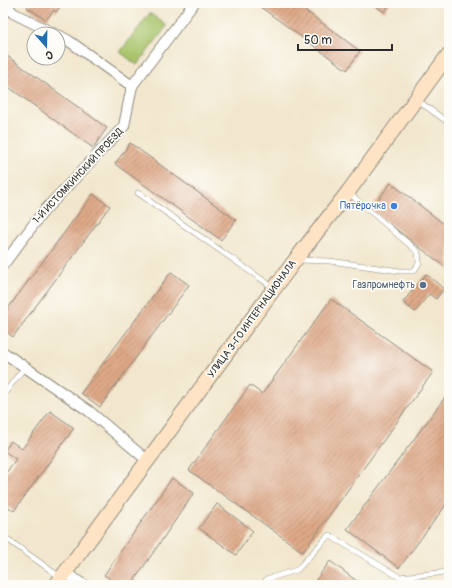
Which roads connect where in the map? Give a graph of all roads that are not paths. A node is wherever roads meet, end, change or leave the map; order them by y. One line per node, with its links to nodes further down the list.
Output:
1 (5, 3): 3 (street)
2 (194, 3): 6 (street, 1-Й ИСТОМКИНСКИЙ ПРОЕЗД)
3 (39, 26)
4 (66, 39): 6 (street)
5 (449, 54): 7 (main road, УЛИЦА 3-ГО ИНТЕРНАЦИОНАЛА)
6 (132, 86): 12 (street, 1-Й ИСТОМКИНСКИЙ ПРОЕЗД)
7 (416, 99): 8 (lane); 9 (main road, УЛИЦА 3-ГО ИНТЕРНАЦИОНАЛА)
8 (449, 123)
9 (348, 192): 11 (main road, УЛИЦА 3-ГО ИНТЕРНАЦИОНАЛА); 11 (lane)
10 (138, 193): 13 (lane)
11 (296, 259): 13 (main road, УЛИЦА 3-ГО ИНТЕРНАЦИОНАЛА)
12 (3, 265)
13 (275, 289): 17 (main road, УЛИЦА 3-ГО ИНТЕРНАЦИОНАЛА)
14 (3, 352): 15 (street)
15 (24, 368): 16 (lane); 17 (street)
16 (3, 395)
17 (148, 461): 20 (main road, УЛИЦА 3-ГО ИНТЕРНАЦИОНАЛА)
18 (3, 536): 20 (lane)
19 (449, 572): 22 (lane)
20 (60, 579): 21 (street)
21 (84, 585)
22 (263, 585)

